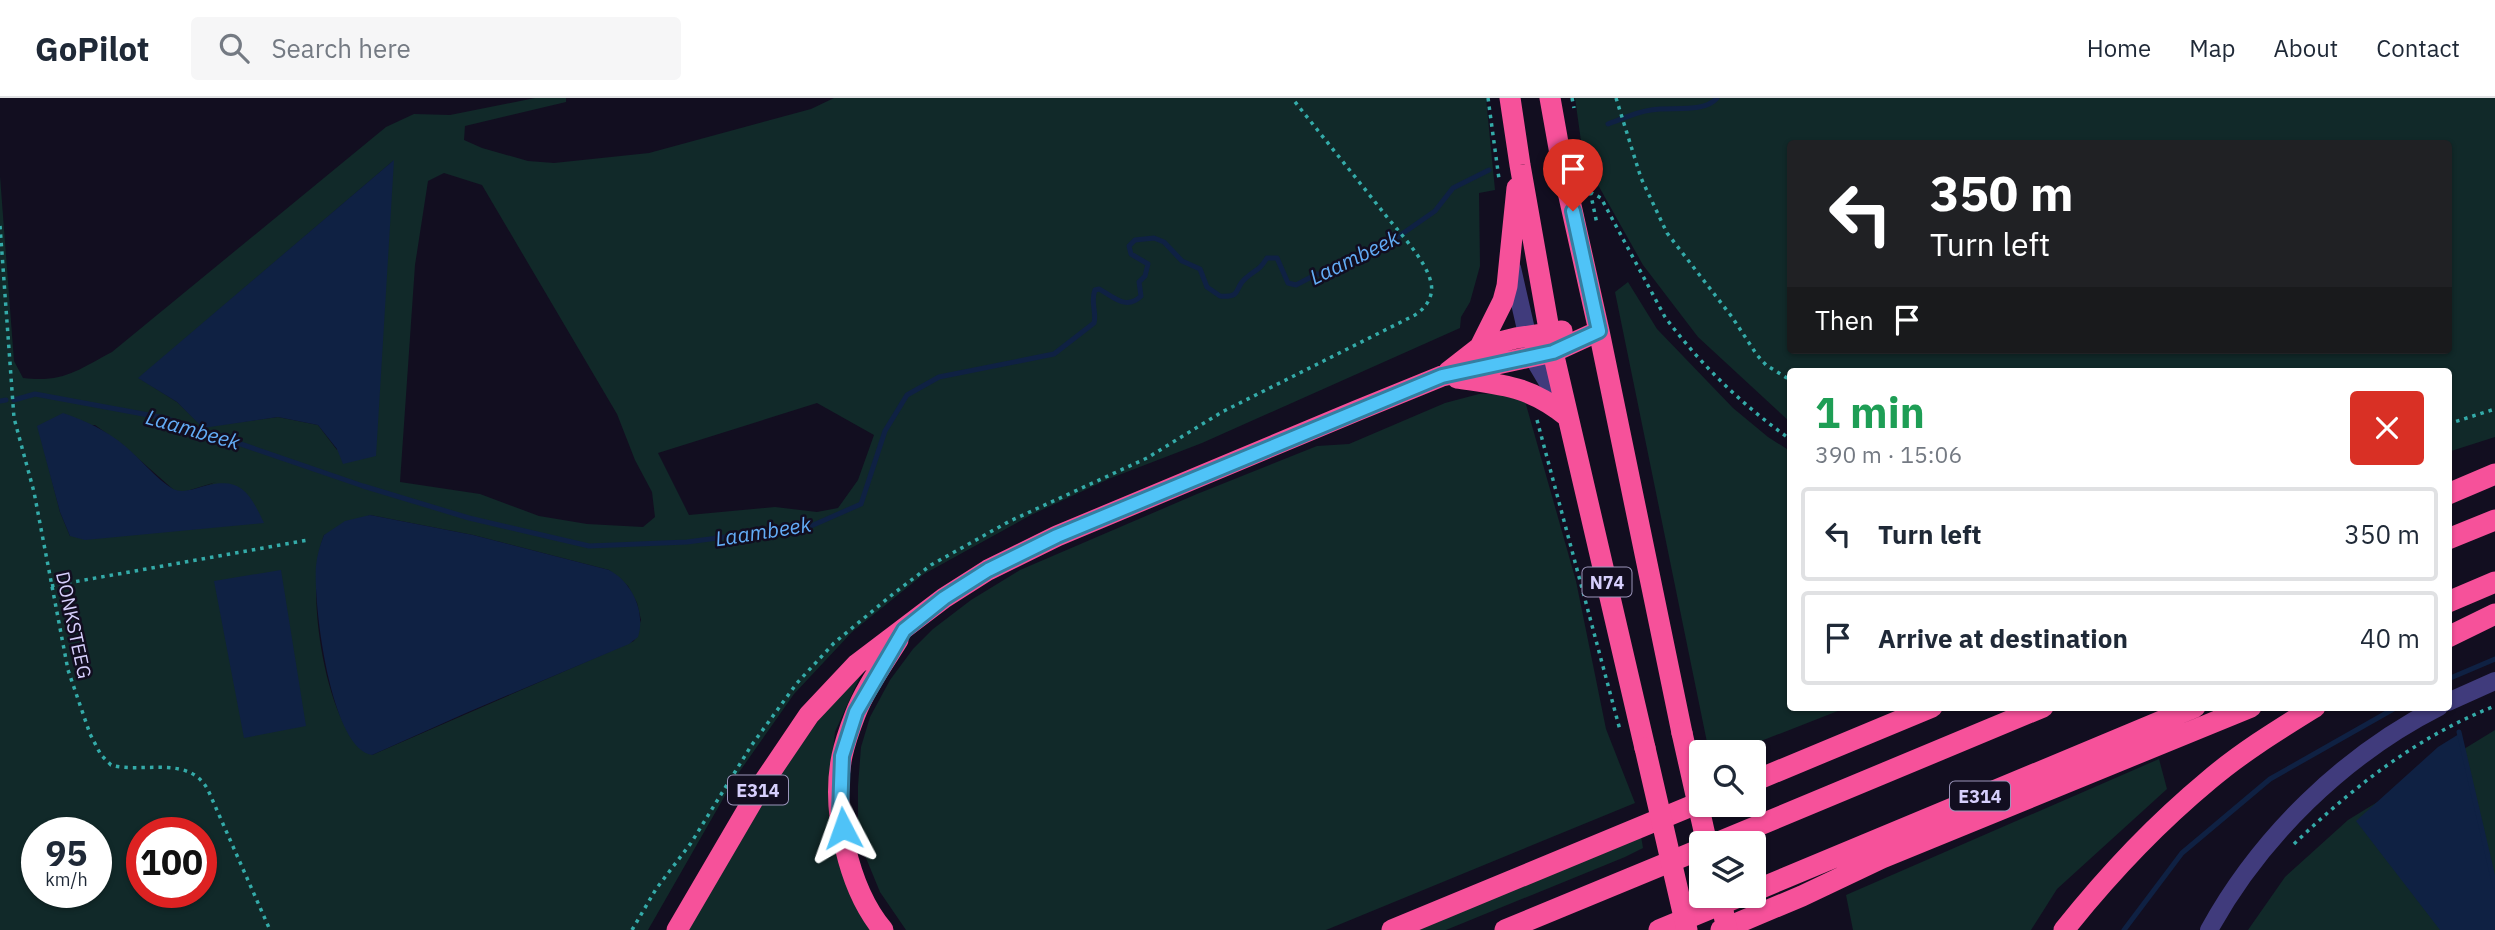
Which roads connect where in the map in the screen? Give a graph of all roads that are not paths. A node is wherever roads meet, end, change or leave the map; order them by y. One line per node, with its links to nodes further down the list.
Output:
1 (1510, 98): 3 (highway, N74)
2 (1550, 98): 5 (highway, N74)
3 (1520, 165): 4 (highway, N74); 6 (highway, N74)
4 (1510, 256): 6 (street, N74); 7 (highway, E314)
5 (1599, 331): 6 (highway, E314); 31 (highway, N74, bridge)
6 (1541, 344): 7 (highway, E314); 8 (highway, E314); 9 (highway, N74)
7 (1480, 347): 8 (highway, E314)
8 (1442, 376): 9 (highway, E314); 19 (highway, E314)
9 (1568, 416): 42 (highway, N74, bridge)
10 (2495, 474): 11 (highway)
11 (2452, 492)
12 (2495, 520): 13 (highway)
13 (2452, 537)
14 (2495, 582): 15 (highway)
15 (2452, 599)
16 (2495, 607): 18 (highway)
17 (2495, 614): 20 (highway)
18 (2452, 624)
19 (904, 630): 37 (highway, E314); 38 (highway, E314)
20 (2452, 635)
21 (2495, 681): 22 (street)
22 (2452, 700)
23 (1922, 711): 29 (highway)
24 (2033, 711): 32 (highway)
25 (2185, 711): 34 (highway, E314)
26 (2241, 711): 43 (highway, E314)
27 (2309, 711): 45 (highway)
28 (2432, 711): 46 (street)
29 (1766, 776)
30 (1689, 807): 39 (highway)
31 (1704, 831)
32 (1745, 831)
33 (1689, 854): 40 (highway)
34 (1766, 886)
35 (1712, 908): 41 (highway)
36 (1722, 908): 44 (highway, bridge)
37 (677, 930)
38 (883, 930)
39 (1392, 930)
40 (1505, 930)
41 (1659, 930)
42 (1687, 930)
43 (1721, 930)
44 (1727, 930)
45 (2064, 930)
46 (2209, 930)

